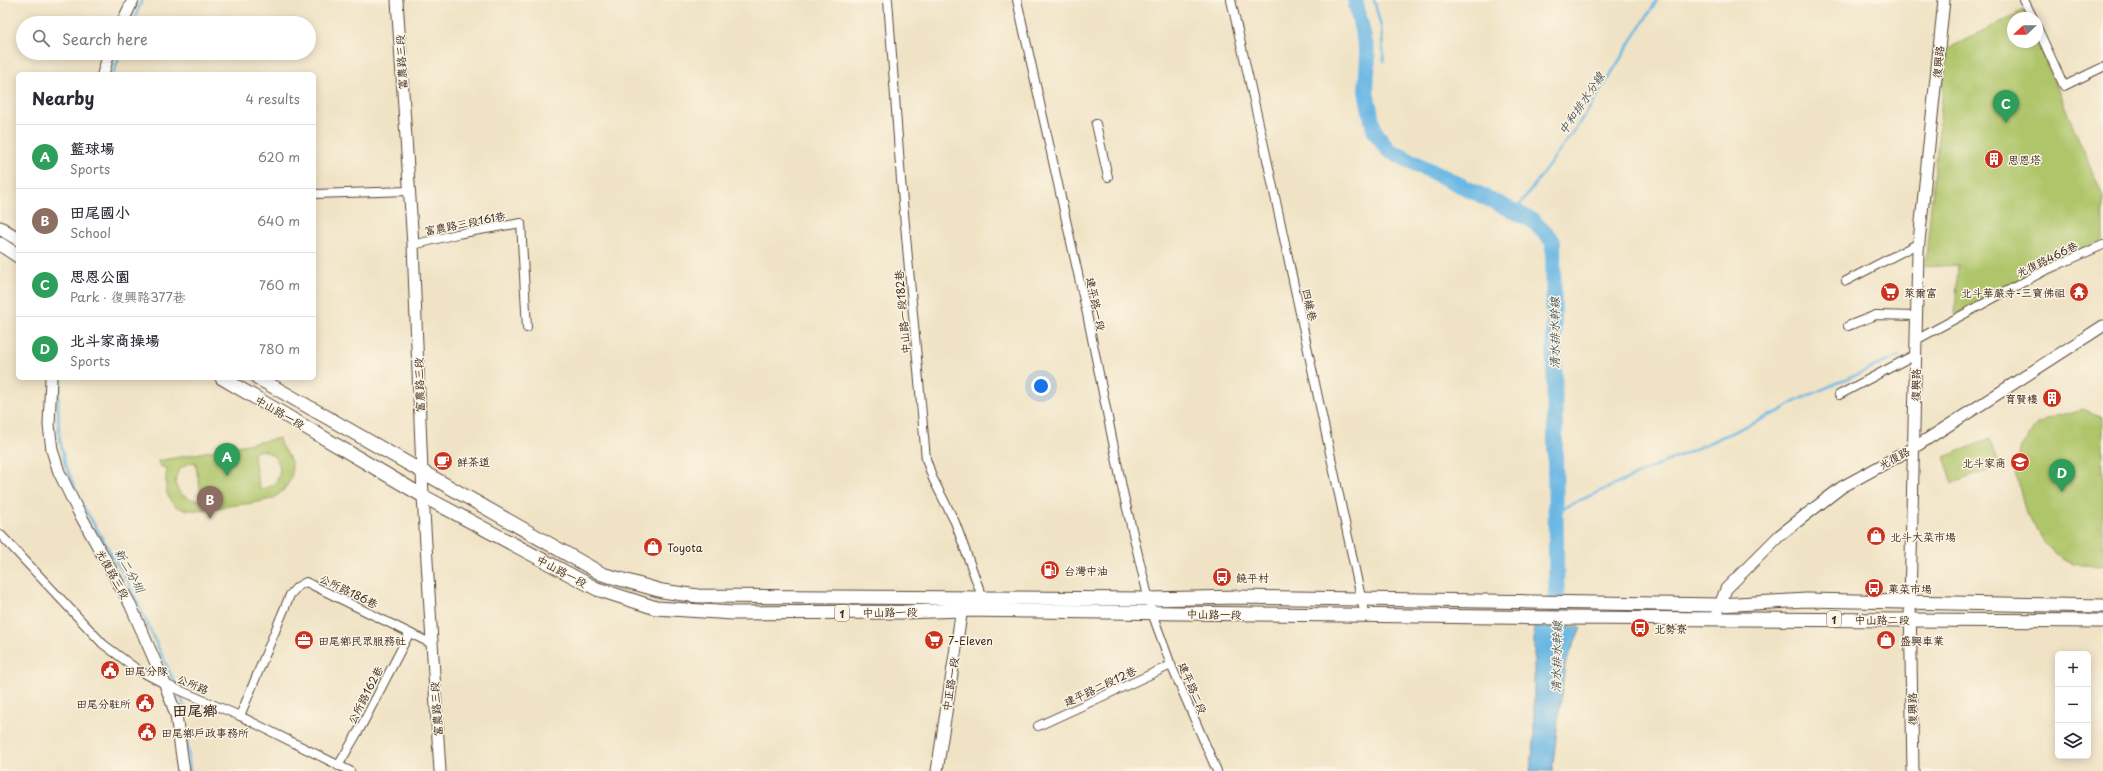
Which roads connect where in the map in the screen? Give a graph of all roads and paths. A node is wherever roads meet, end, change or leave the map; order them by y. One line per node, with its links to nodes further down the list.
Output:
1 (133, 0): 9 (street)
2 (397, 0): 16 (street, 富農路三段)
3 (888, 0): 40 (street, 中山路一段182巷)
4 (1017, 0): 41 (street, 建平路一段)
5 (1231, 0): 42 (street, 四維巷)
6 (1944, 0): 20 (street, 復興路)
7 (2024, 0): 8 (street)
8 (2030, 12)
9 (125, 16)
10 (2043, 40): 12 (street)
11 (107, 60): 13 (street)
12 (2103, 67)
13 (104, 72)
14 (1096, 124): 15 (street)
15 (1108, 177)
16 (409, 191): 17 (street); 22 (street, 富農路三段)
17 (316, 194)
18 (0, 228): 19 (main road)
19 (16, 238)
20 (1919, 243): 25 (street); 26 (street, 復興路)
21 (0, 244): 24 (main road)
22 (413, 245): 29 (street, 富農路三段161巷); 37 (street, 富農路三段)
23 (2103, 245): 30 (street, 光復路466巷)
24 (16, 255)
25 (1846, 281)
26 (1917, 316): 27 (street); 30 (street, 復興路)
27 (1848, 326)
28 (2103, 326): 36 (street, 光復路)
29 (527, 328)
30 (1916, 340): 31 (street, 復興路)
31 (1916, 354): 35 (street); 36 (street, 復興路)
32 (51, 380): 58 (street, 光復路三段)
33 (225, 380): 38 (main road, 中山路一段 / 1)
34 (261, 380): 37 (main road, 中山路一段 / 1)
35 (1839, 395)
36 (1915, 447): 43 (street, 復興路); 46 (street, 光復路)
37 (423, 473): 38 (street, 富農路三段); 44 (main road, 中山路一段 / 1)
38 (423, 496): 44 (main road, 中山路一段 / 1); 56 (street, 富農路三段)
39 (0, 534): 58 (street, 公所路)
40 (983, 597): 41 (main road, 中山路一段 / 1); 44 (main road, 中山路一段 / 1); 48 (street, 中山路一段182巷)
41 (1148, 599): 42 (main road, 中山路一段 / 1); 49 (street, 建平路一段)
42 (1362, 599): 45 (main road, 中山路一段 / 1); 50 (street, 四維巷)
43 (1910, 602): 46 (main road, 中山路二段 / 1); 47 (main road, 中山路二段 / 1); 53 (street, 復興路)
44 (963, 603): 48 (main road, 中山路一段 / 1); 65 (street, 中正路一段)
45 (1567, 603): 46 (main road, 中山路二段 / 1)
46 (1719, 605): 52 (street, 光復路)
47 (2103, 606)
48 (984, 611): 49 (main road, 中山路一段 / 1)
49 (1152, 613): 50 (main road, 中山路一段 / 1); 57 (street, 建平路二段)
50 (1365, 616): 51 (main road, 中山路一段 / 1)
51 (1564, 618): 52 (main road, 中山路二段 / 1)
52 (1715, 619): 53 (main road, 中山路二段 / 1)
53 (1910, 619): 54 (main road, 中山路二段 / 1); 67 (street, 復興路)
54 (2103, 621)
55 (409, 634): 56 (street, 公所路186巷); 59 (street, 公所路186巷); 61 (street, 公所路162巷)
56 (432, 644): 64 (street, 富農路三段)
57 (1171, 665): 60 (street, 建平路二段12巷); 66 (street, 建平路二段)
58 (165, 684): 59 (street, 公所路); 62 (street, 光復路三段)
59 (240, 716): 61 (street, 公所路)
60 (1038, 726)
61 (338, 766): 63 (street, 公所路)
62 (184, 771)
63 (350, 771)
64 (440, 771)
65 (937, 771)
66 (1217, 771)
67 (1913, 771)

